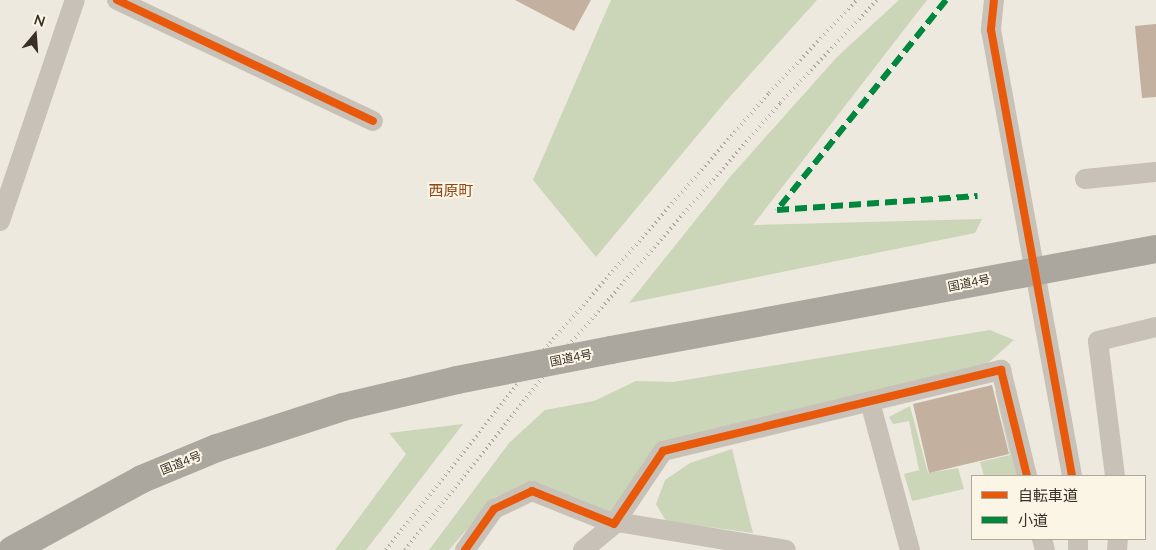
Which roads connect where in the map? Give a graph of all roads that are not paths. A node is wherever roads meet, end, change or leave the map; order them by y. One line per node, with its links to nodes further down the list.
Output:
1 (75, 0): 7 (street)
2 (117, 0): 4 (street)
3 (994, 0): 9 (street)
4 (373, 121)
5 (1156, 172): 6 (street)
6 (1086, 179)
7 (0, 221)
8 (1156, 249): 9 (highway, 国道4号)
9 (1036, 271): 13 (street); 16 (highway, 国道4号, bridge)
10 (1156, 327): 14 (street)
11 (870, 402): 12 (street); 15 (street); 20 (street)
12 (1027, 475)
13 (1072, 475)
14 (1114, 475)
15 (614, 524): 17 (street); 18 (street); 19 (street)
16 (12, 550)
17 (465, 550)
18 (583, 550)
19 (786, 550)
20 (910, 550)

